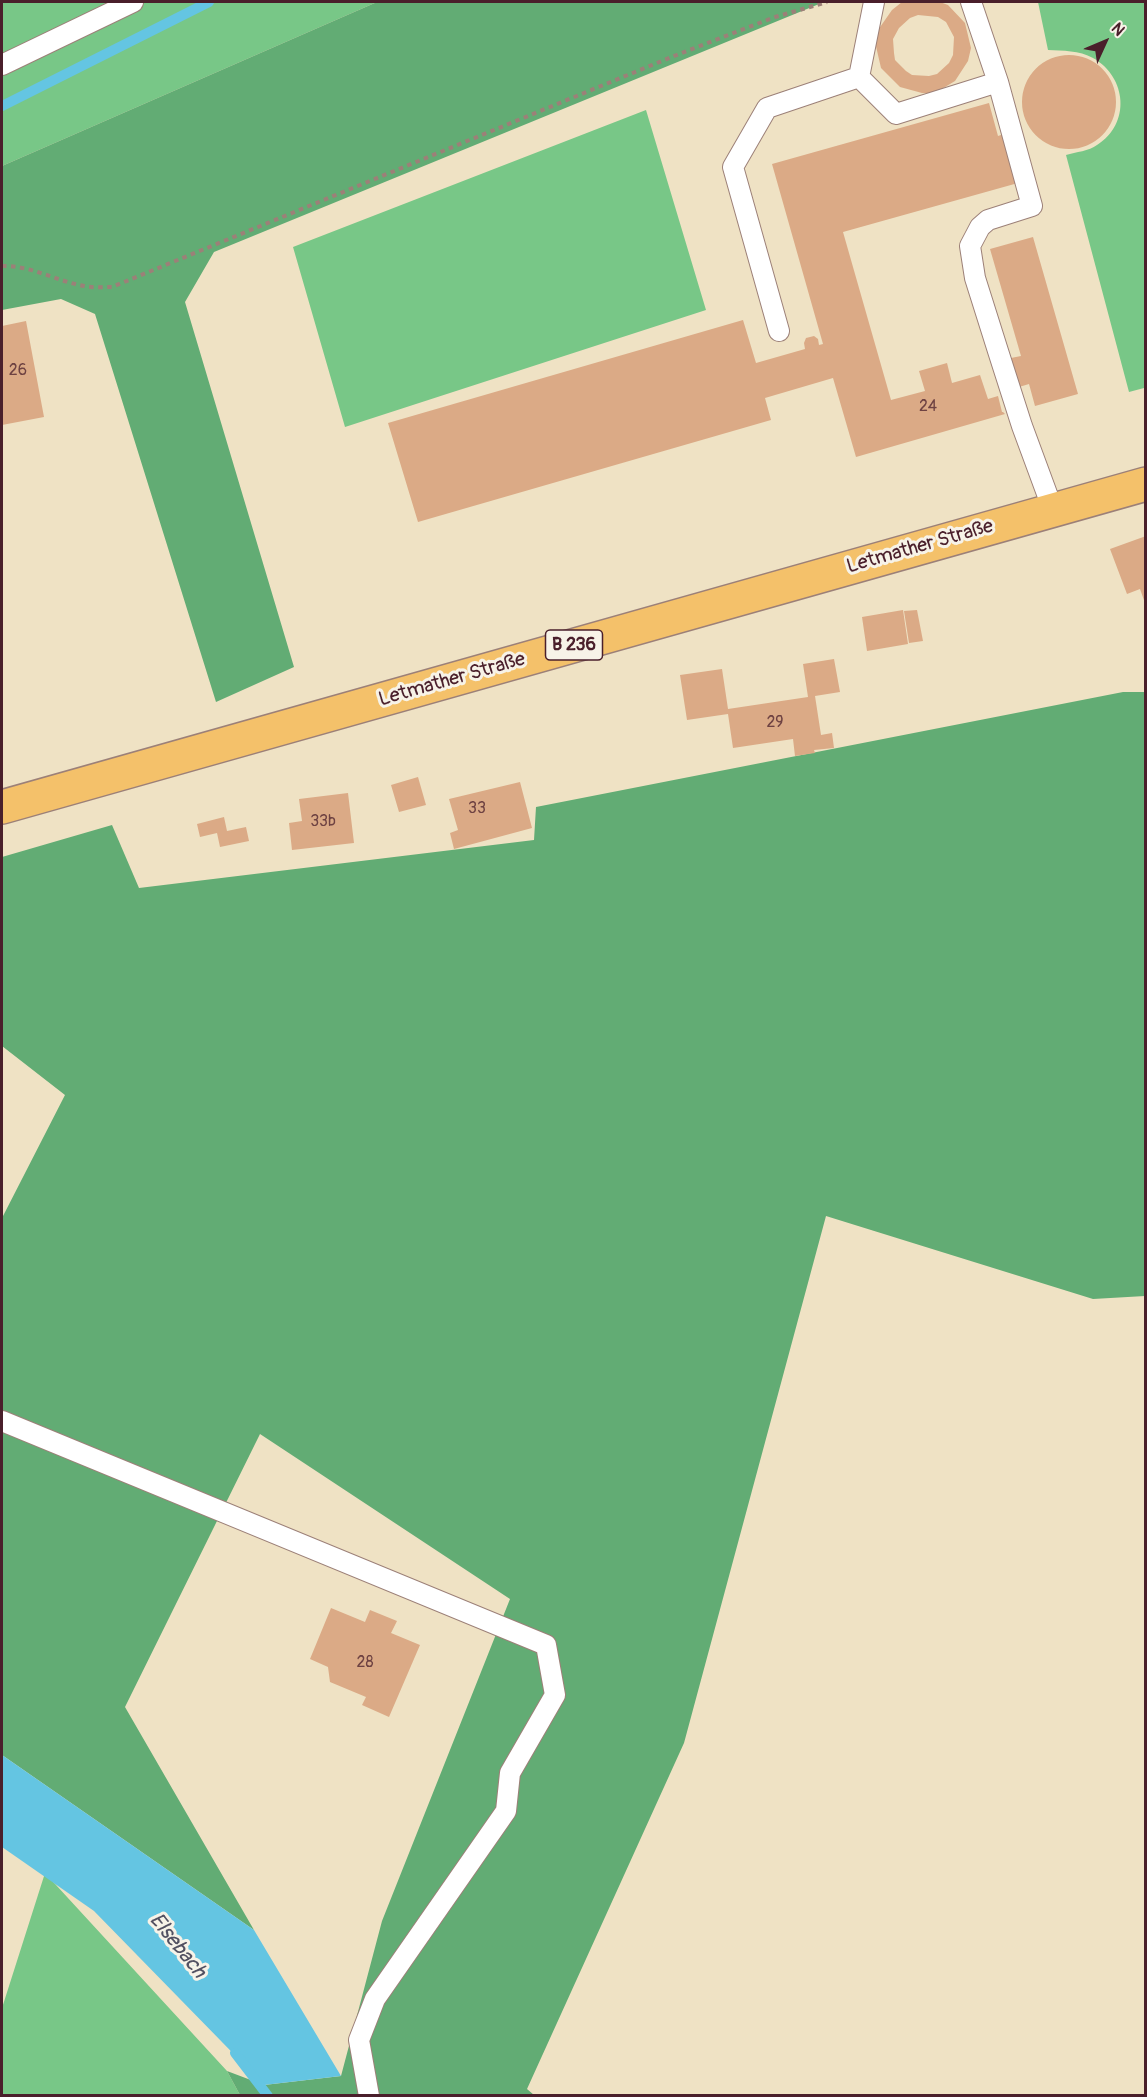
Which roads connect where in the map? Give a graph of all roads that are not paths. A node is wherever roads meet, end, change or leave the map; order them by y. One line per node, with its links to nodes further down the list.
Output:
1 (133, 2): 4 (lane)
2 (874, 2): 5 (lane)
3 (971, 2): 6 (lane)
4 (2, 65)
5 (859, 77): 6 (lane); 7 (lane)
6 (998, 82): 9 (lane)
7 (779, 331)
8 (1146, 484): 9 (main road, Letmather Straße / B 236)
9 (1053, 510): 10 (main road, Letmather Straße / B 236)
10 (2, 807)
11 (2, 1421): 12 (lane)
12 (369, 2096)

